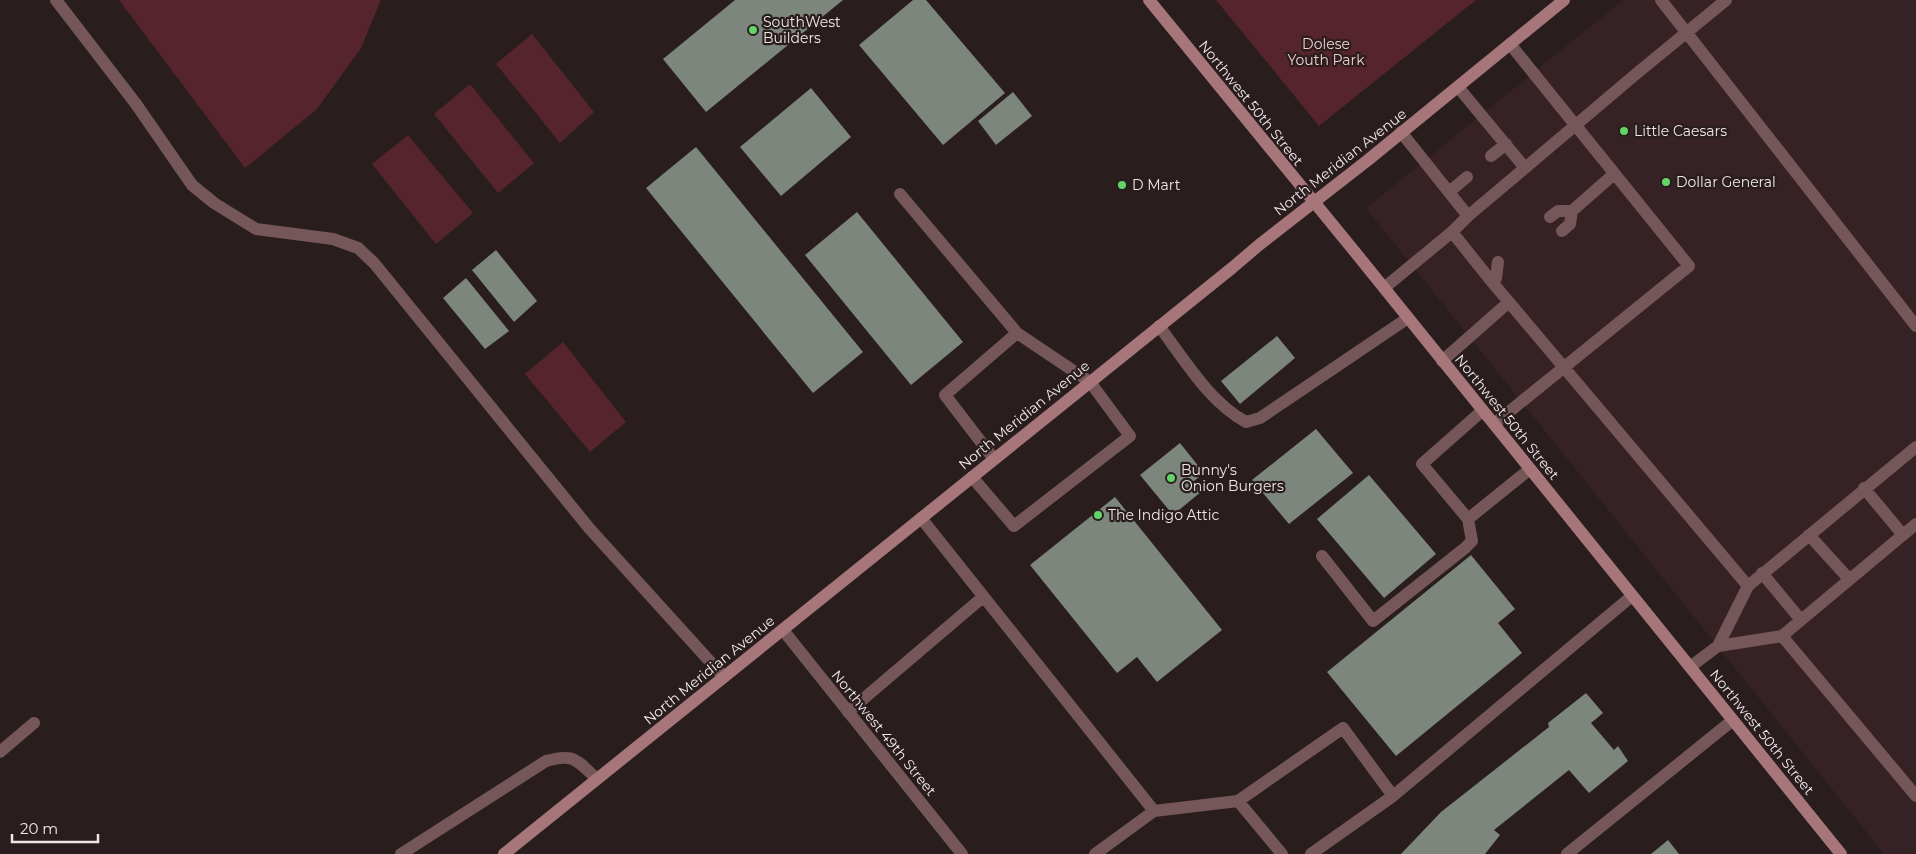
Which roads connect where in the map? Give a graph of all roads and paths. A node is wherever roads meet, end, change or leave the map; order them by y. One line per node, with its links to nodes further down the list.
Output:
1 (56, 0): 58 (street)
2 (1149, 0): 18 (main road, Northwest 50th Street)
3 (1564, 0): 7 (main road, North Meridian Avenue)
4 (1661, 0): 6 (street)
5 (1726, 0): 6 (street)
6 (1686, 32): 9 (street); 30 (street)
7 (1510, 44): 8 (main road, North Meridian Avenue); 9 (street)
8 (1458, 86): 10 (main road, North Meridian Avenue); 11 (street)
9 (1576, 127): 13 (street); 14 (street)
10 (1401, 132): 16 (street); 18 (main road, North Meridian Avenue)
11 (1506, 144): 12 (street); 13 (street)
12 (1491, 156)
13 (1526, 168): 20 (street)
14 (1614, 174): 19 (street); 33 (street)
15 (1466, 177): 16 (street)
16 (1449, 192): 20 (street)
17 (900, 194): 31 (street)
18 (1313, 203): 26 (main road, Northwest 50th Street); 29 (main road, North Meridian Avenue)
19 (1572, 211): 21 (street); 22 (street)
20 (1468, 216): 23 (street)
21 (1550, 217)
22 (1562, 231)
23 (1452, 232): 25 (street); 26 (street)
24 (1498, 262): 25 (street)
25 (1499, 279): 27 (street)
26 (1384, 288): 28 (main road, Northwest 50th Street)
27 (1509, 302): 32 (street); 33 (street)
28 (1408, 318): 29 (street); 32 (main road, Northwest 50th Street)
29 (1159, 326): 34 (main road, North Meridian Avenue)
30 (1916, 326)
31 (1017, 333): 34 (street); 38 (street)
32 (1442, 361): 35 (main road, Northwest 50th Street)
33 (1564, 366): 36 (street); 50 (street)
34 (1090, 382): 38 (main road, North Meridian Avenue); 40 (street)
35 (1482, 411): 36 (main road, Northwest 50th Street); 43 (street)
36 (1494, 424): 39 (main road, Northwest 50th Street)
37 (1916, 447): 41 (street)
38 (994, 459): 40 (main road, North Meridian Avenue)
39 (1530, 469): 43 (street); 51 (main road, Northwest 50th Street)
40 (972, 477): 42 (main road, North Meridian Avenue)
41 (1864, 488): 45 (street); 46 (street)
42 (921, 518): 52 (street); 54 (main road, North Meridian Avenue)
43 (1468, 519): 47 (street)
44 (1916, 524): 46 (street)
45 (1810, 535): 48 (street); 49 (street)
46 (1903, 535): 49 (street)
47 (1322, 556)
48 (1762, 573): 50 (street); 53 (street)
49 (1849, 579): 53 (street)
50 (1748, 586): 56 (street)
51 (1632, 596): 57 (main road, Northwest 50th Street); 64 (street)
52 (983, 597): 59 (street); 67 (street)
53 (1801, 620): 55 (street)
54 (783, 630): 58 (main road, North Meridian Avenue); 59 (street, Northwest 49th Street)
55 (1782, 636): 56 (street); 65 (street)
56 (1718, 646): 57 (street)
57 (1690, 667): 60 (main road, Northwest 50th Street)
58 (724, 677): 63 (main road, North Meridian Avenue)
59 (848, 712): 70 (street, Northwest 49th Street)
60 (1733, 720): 74 (street); 75 (main road, Northwest 50th Street)
61 (34, 724): 62 (street)
62 (0, 752)
63 (597, 779): 68 (street); 69 (main road, North Meridian Avenue)
64 (1393, 796): 66 (street); 73 (street)
65 (1916, 796)
66 (1238, 801): 67 (street); 72 (street)
67 (1154, 811): 71 (street)
68 (401, 854)
69 (504, 854)
70 (962, 854)
71 (1095, 854)
72 (1282, 854)
73 (1311, 854)
74 (1567, 854)
75 (1841, 854)

